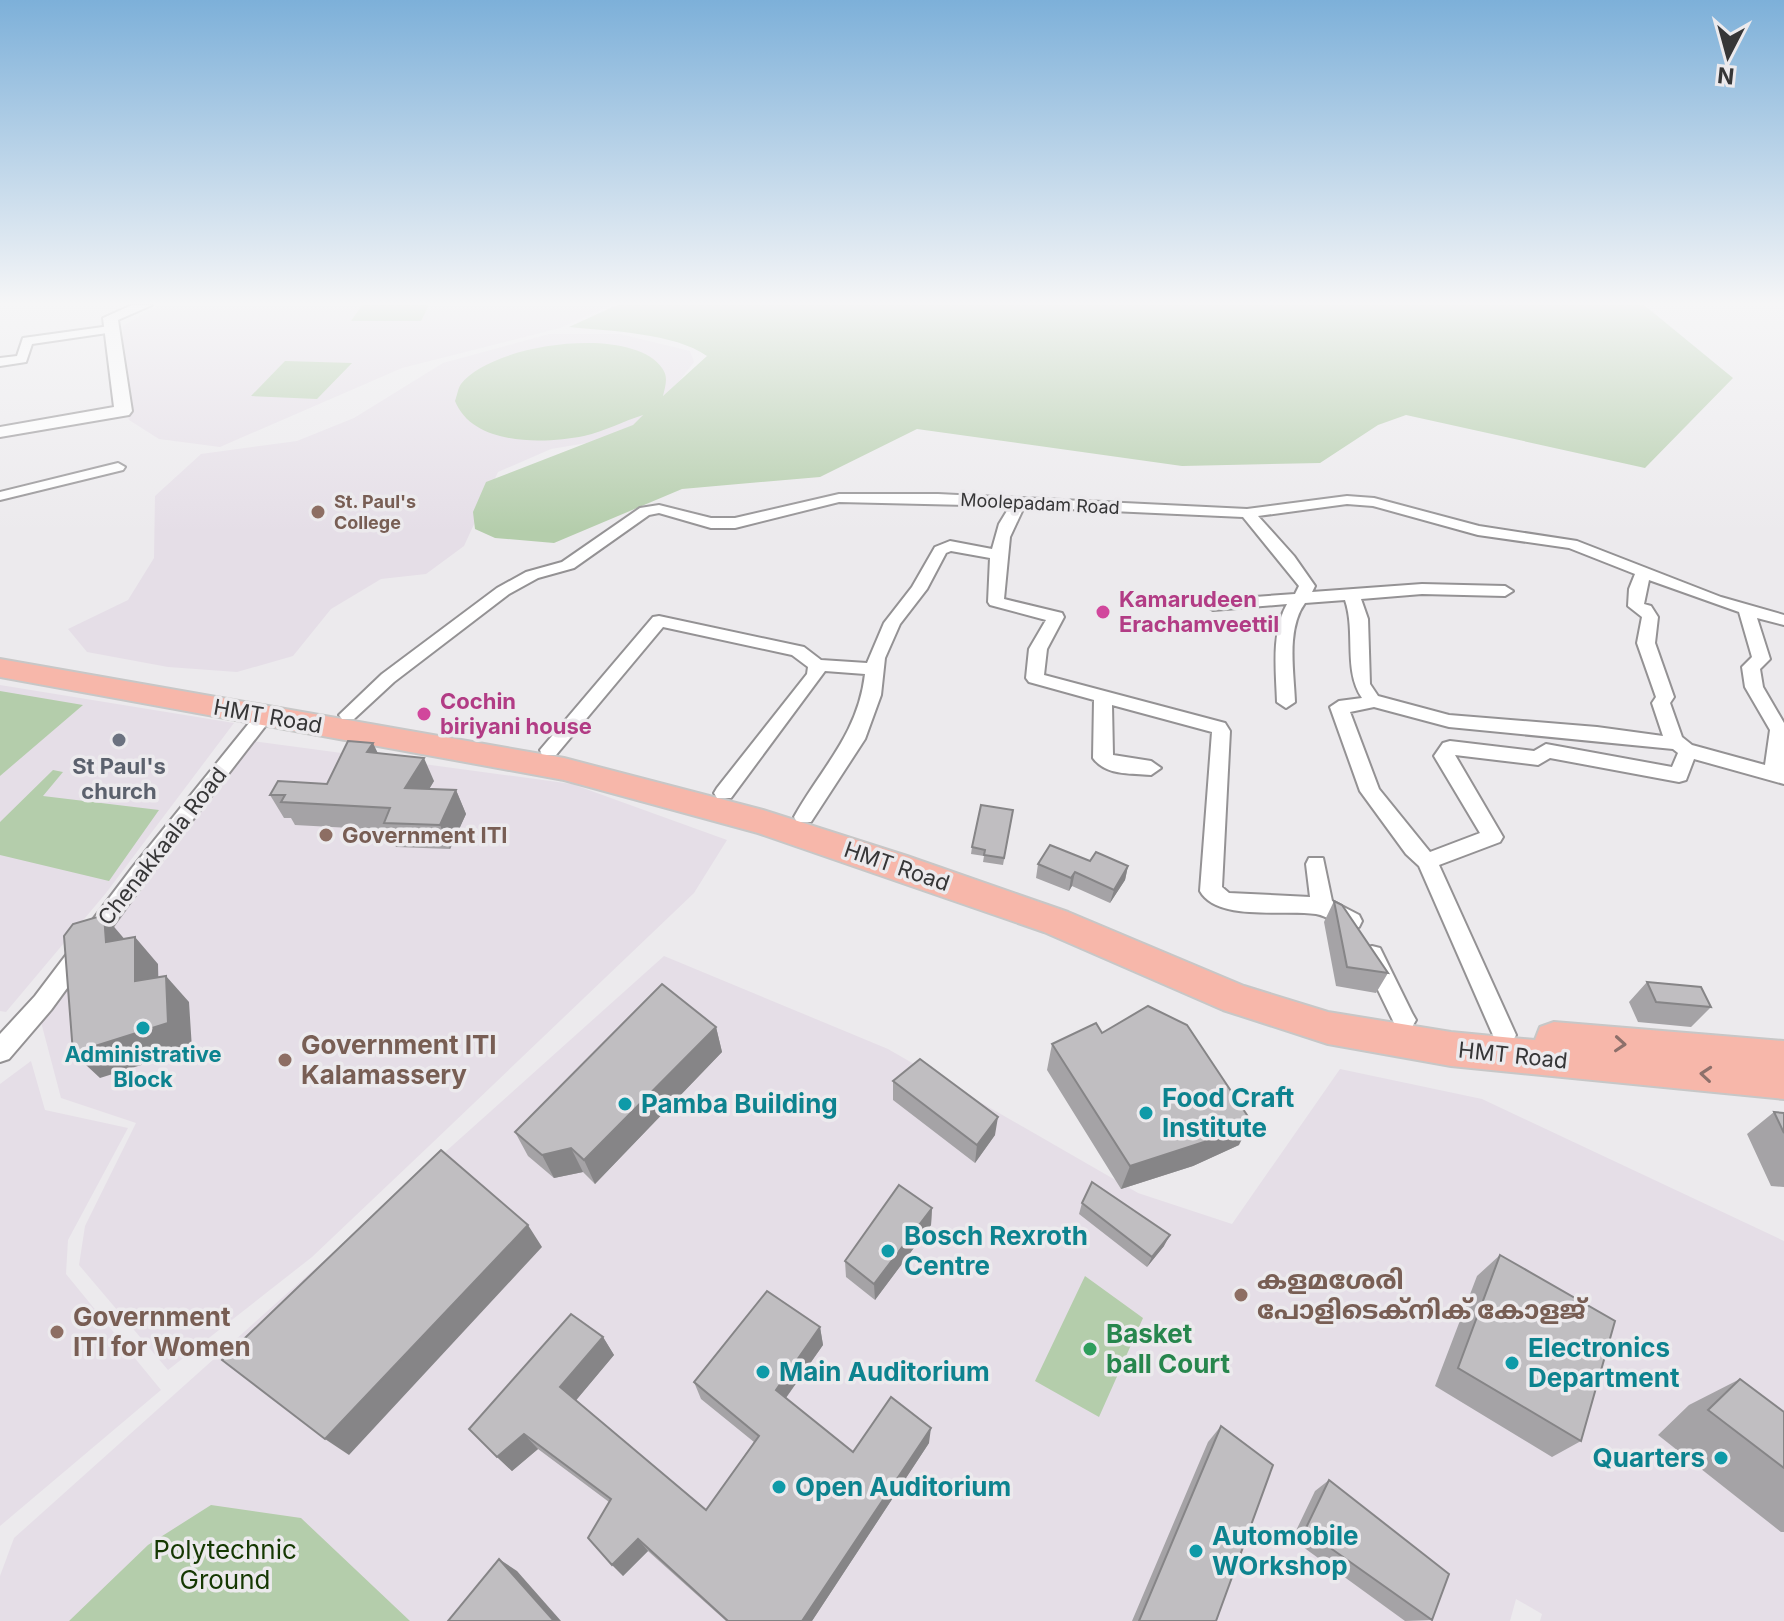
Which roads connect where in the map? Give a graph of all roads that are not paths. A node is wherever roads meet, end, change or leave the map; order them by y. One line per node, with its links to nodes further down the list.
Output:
1 (118, 381): 2 (street)
2 (0, 432)
3 (118, 467): 4 (street)
4 (0, 496)
5 (1020, 502): 6 (street, Moolepadam Road); 7 (street); 23 (street, Moolepadam Road)
6 (1247, 513): 8 (street, Moolepadam Road); 11 (street)
7 (998, 555): 18 (street); 19 (street)
8 (1644, 572): 13 (street, Moolepadam Road); 26 (street)
9 (1505, 591): 10 (street)
10 (1351, 595): 11 (street); 21 (street)
11 (1304, 597): 12 (street); 22 (street)
12 (1213, 605)
13 (1747, 611): 14 (street, Moolepadam Road); 29 (street)
14 (1784, 620)
15 (0, 653): 20 (main road, HMT Road)
16 (817, 665): 18 (street); 27 (street); 30 (street)
17 (0, 668): 20 (main road, HMT Road)
18 (875, 669): 31 (street)
19 (1103, 696): 28 (street); 34 (street)
20 (221, 700): 23 (main road, HMT Road); 24 (main road, HMT Road)
21 (1372, 700): 26 (street); 32 (street)
22 (1286, 702)
23 (348, 715): 25 (main road, HMT Road)
24 (264, 716): 25 (main road, HMT Road); 37 (street, Chenakkaala Road)
25 (442, 739): 27 (main road, HMT Road); 39 (main road, HMT Road, one-way to 25)
26 (1682, 747): 29 (street); 32 (street)
27 (549, 750): 30 (main road, HMT Road)
28 (1151, 768)
29 (1778, 776)
30 (724, 793): 31 (main road, HMT Road)
31 (804, 817): 35 (main road, HMT Road)
32 (1427, 861): 36 (street)
33 (1316, 864): 34 (street)
34 (1322, 906): 35 (street)
35 (1404, 1020): 36 (main road, HMT Road)
36 (1504, 1035): 38 (main road, HMT Road, one-way to 38)
37 (0, 1051)
38 (1784, 1058)
39 (1784, 1081)

